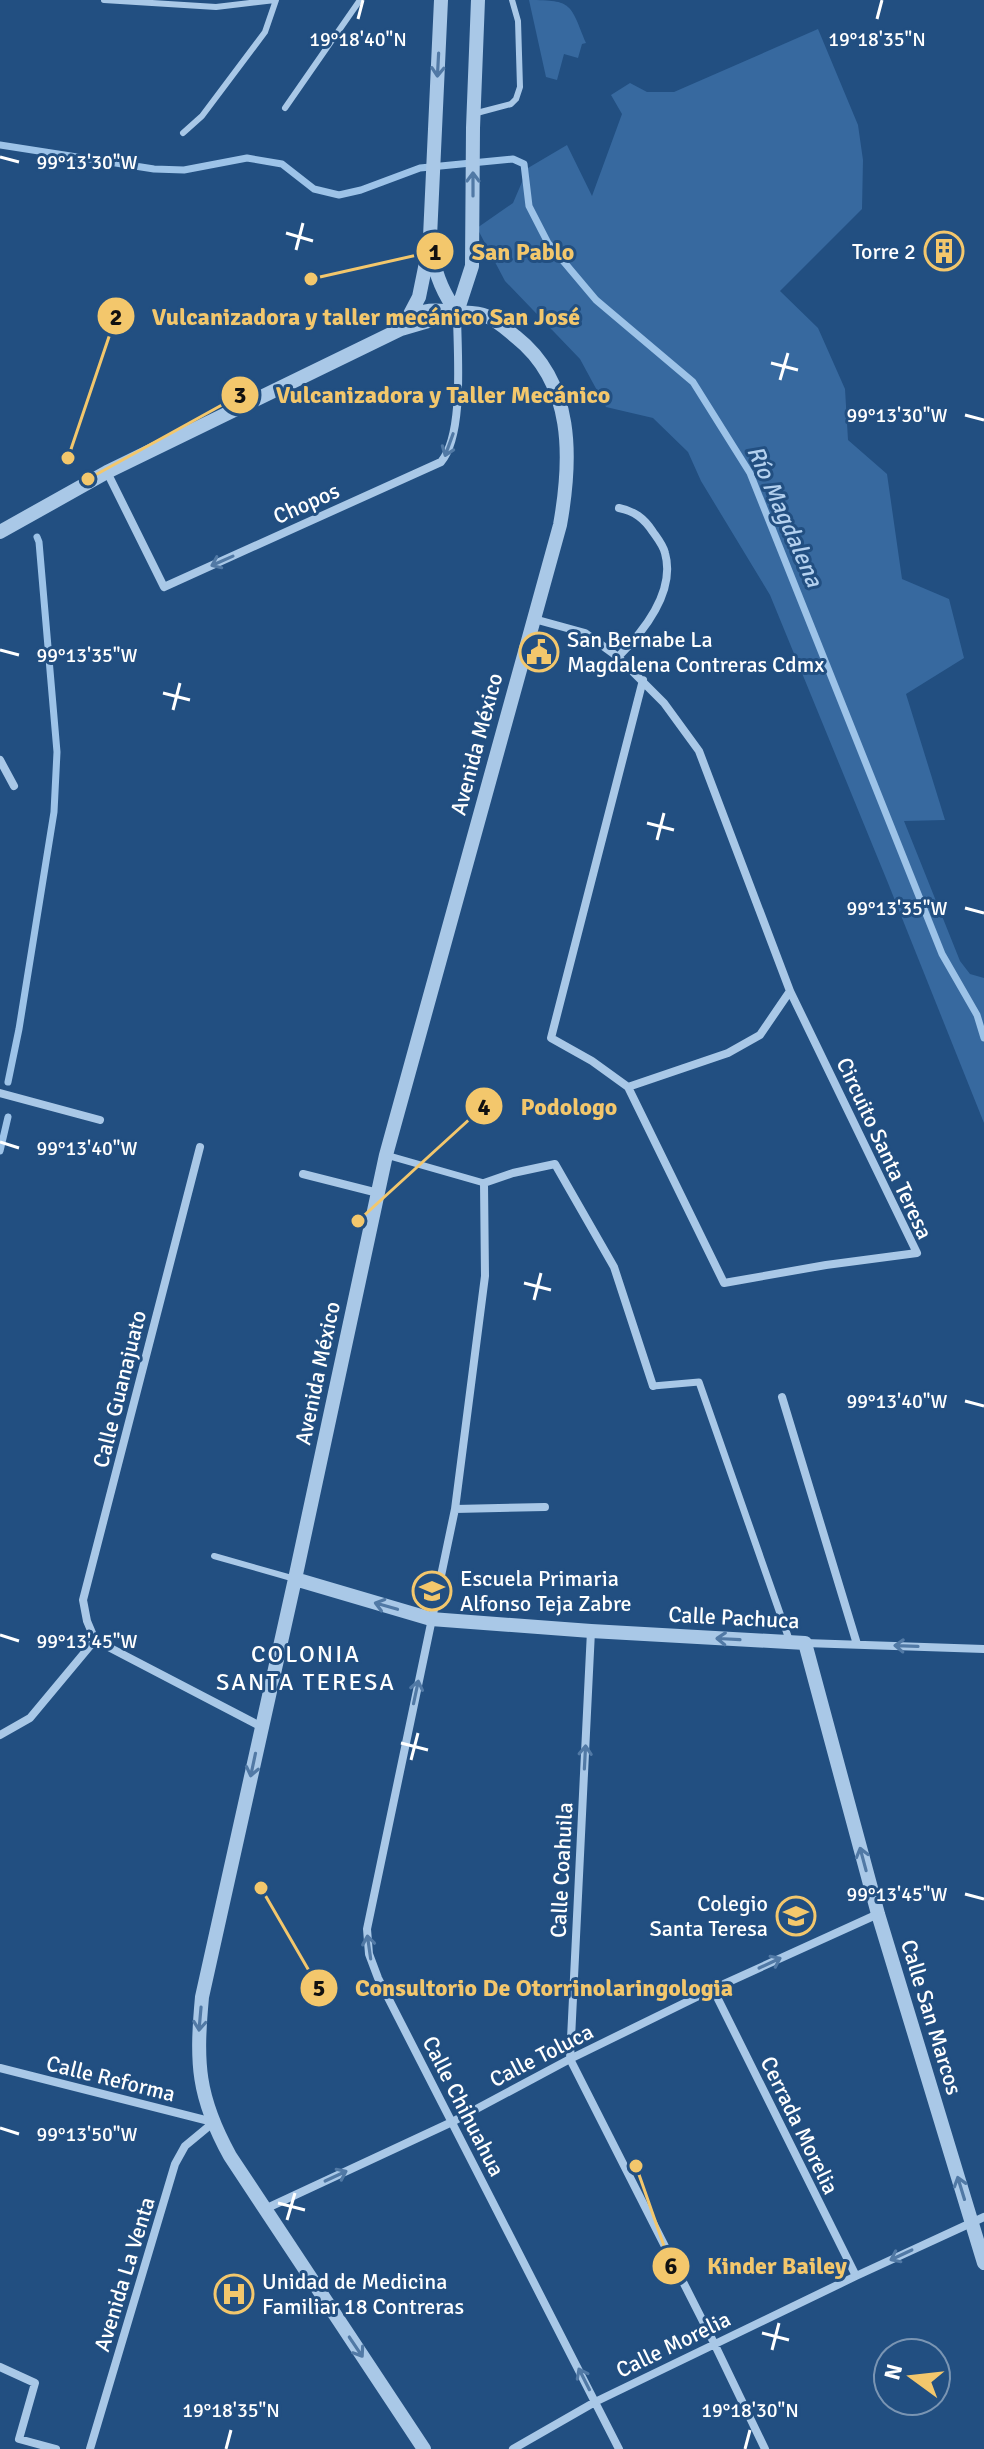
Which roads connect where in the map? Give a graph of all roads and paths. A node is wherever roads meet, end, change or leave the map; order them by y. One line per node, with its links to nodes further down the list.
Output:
1 (104, 0): 7 (lane)
2 (276, 0): 7 (lane); 10 (lane)
3 (360, 0): 8 (lane)
4 (441, 0): 11 (street, one-way to 11)
5 (478, 0): 9 (street)
6 (512, 0): 9 (lane)
7 (216, 4)
8 (285, 108)
9 (473, 121): 12 (street, one-way to 9)
10 (183, 133)
11 (430, 237): 12 (street); 13 (street)
12 (457, 312): 13 (street, Avenida México); 14 (street, Chopos, one-way to 14); 17 (street, Avenida México)
13 (405, 324): 14 (street, Avenida México)
14 (107, 472): 16 (street, Avenida México)
15 (619, 508): 18 (street)
16 (0, 532)
17 (534, 619): 18 (street, Circuito Santa Teresa); 27 (street, Avenida México)
18 (618, 657): 19 (street, Circuito Santa Teresa)
19 (643, 680): 22 (street, Circuito Santa Teresa); 23 (street, Circuito Santa Teresa)
20 (0, 760): 21 (street)
21 (14, 786)
22 (790, 991): 23 (street); 23 (street, Circuito Santa Teresa)
23 (628, 1087)
24 (0, 1093): 25 (street)
25 (100, 1120)
26 (200, 1147): 39 (street, Calle Guanajuato)
27 (386, 1155): 29 (street); 30 (street, Avenida México)
28 (303, 1174): 30 (street)
29 (484, 1183): 31 (street); 34 (street, Calle Chihuahua)
30 (378, 1193): 36 (street, Avenida México)
31 (653, 1386): 40 (street)
32 (782, 1397): 41 (street)
33 (545, 1507): 34 (street)
34 (455, 1509): 37 (street, Calle Chihuahua)
35 (214, 1556): 36 (lane)
36 (295, 1579): 37 (street, Calle Pachuca, one-way to 36); 43 (street, Avenida México)
37 (431, 1619): 38 (street, Calle Pachuca); 50 (street, Calle Chihuahua, one-way to 37)
38 (591, 1631): 40 (street, Calle Pachuca, one-way to 38); 47 (street, Calle Coahuila, one-way to 38)
39 (95, 1640): 43 (street); 44 (street)
40 (798, 1643): 41 (street, Calle Pachuca); 45 (street, Calle San Marcos, one-way to 40)
41 (857, 1644): 42 (street, Calle Pachuca, one-way to 41)
42 (984, 1649)
43 (262, 1727): 49 (street, Avenida México, one-way to 49)
44 (0, 1735)
45 (878, 1914): 46 (street, Calle Toluca, one-way to 45); 52 (street, Calle San Marcos, one-way to 45)
46 (713, 1989): 47 (street, Calle Toluca); 54 (street, Cerrada Morelia)
47 (570, 2059): 50 (street, Calle Toluca); 55 (street, Calle Coahuila)
48 (0, 2068): 49 (street, Calle Reforma)
49 (214, 2122): 51 (street, Avenida México); 61 (street, Avenida La Venta)
50 (452, 2122): 51 (street, Calle Toluca, one-way to 50); 57 (street, Calle Chihuahua, one-way to 50)
51 (265, 2209): 62 (street, Avenida México, one-way to 62)
52 (978, 2220): 53 (street, Calle San Marcos); 54 (street, Calle Morelia, one-way to 54)
53 (984, 2263)
54 (856, 2276): 55 (street, Calle Morelia)
55 (714, 2343): 57 (street, Calle Morelia); 65 (street, Calle Coahuila)
56 (0, 2367): 58 (street)
57 (595, 2402): 63 (street, Calle Morelia); 64 (street, Calle Chihuahua)
58 (19, 2439): 59 (street); 60 (street)
59 (16, 2449)
60 (56, 2449)
61 (90, 2449)
62 (424, 2449)
63 (513, 2449)
64 (619, 2449)
65 (765, 2449)

